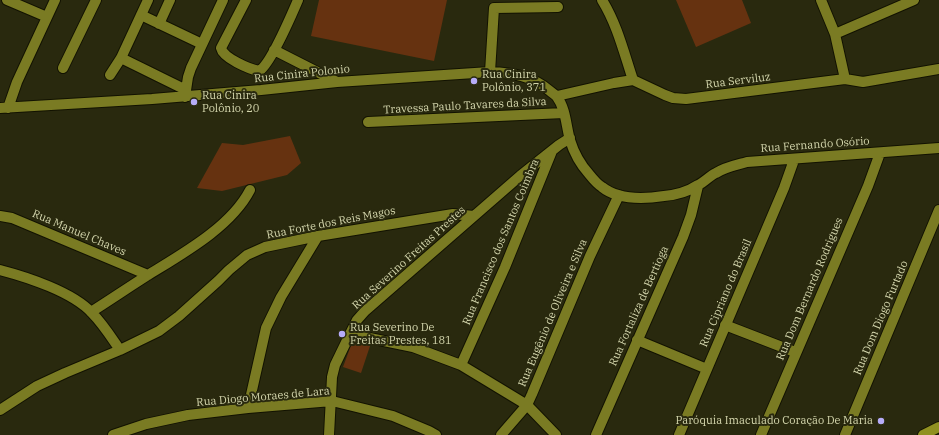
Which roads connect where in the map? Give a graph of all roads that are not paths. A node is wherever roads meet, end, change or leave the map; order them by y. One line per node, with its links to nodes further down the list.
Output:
1 (7, 0): 14 (street)
2 (55, 0): 14 (street)
3 (96, 0): 20 (street)
4 (170, 0): 15 (street)
5 (223, 0): 17 (street)
6 (246, 0): 18 (street)
7 (298, 0): 18 (street)
8 (602, 0): 25 (street)
9 (821, 0): 16 (street)
10 (914, 0): 16 (street)
11 (145, 1): 13 (street)
12 (558, 7): 22 (street)
13 (141, 15): 15 (street); 19 (street)
14 (47, 17): 29 (street)
15 (159, 24): 17 (street)
16 (835, 34): 24 (street)
17 (202, 44): 27 (street)
18 (274, 50): 26 (street)
19 (121, 58): 23 (street); 27 (street)
20 (62, 68)
21 (939, 69): 24 (street, Rua Serviluz)
22 (490, 72): 26 (street, Rua Cinira Polonio); 28 (street, Rua Cinira Polonio)
23 (110, 75)
24 (845, 79): 25 (street, Rua Serviluz)
25 (633, 80): 28 (street)
26 (337, 82): 27 (street, Rua Cinira Polonio)
27 (185, 93): 29 (street, Rua Cinira Polonio)
28 (557, 96): 30 (street)
29 (4, 108)
30 (564, 113): 31 (street, Travessa Paulo Tavares da Silva); 32 (street)
31 (368, 122)
32 (570, 138): 34 (street, Rua Severino Freitas Prestes); 39 (street, Rua Fernando Osório)
33 (939, 148): 35 (street, Rua Fernando Osório)
34 (553, 150): 42 (street, Rua Severino Freitas Prestes); 52 (street, Rua Francisco dos Santos Coimbra)
35 (880, 152): 36 (street, Rua Fernando Osório); 51 (street, Rua Dom Bernardo Rodrigues)
36 (794, 160): 37 (street, Rua Fernando Osório); 47 (street, Rua Cipriano do Brasil)
37 (698, 186): 39 (street, Rua Fernando Osório); 49 (street, Rua Fortaliza de Bertioga)
38 (250, 190): 45 (street)
39 (619, 195): 55 (street, Rua Eugênio de Oliveira e Silva)
40 (939, 210): 67 (street, Rua Dom Diogo Furtado)
41 (0, 216): 45 (street, Rua Manuel Chaves)
42 (474, 216): 43 (street, Rua Forte dos Reis Magos); 48 (street, Rua Severino Freitas Prestes)
43 (318, 236): 50 (street, Rua Forte dos Reis Magos); 57 (street)
44 (0, 270): 46 (street)
45 (148, 276): 46 (street)
46 (92, 312): 50 (street)
47 (725, 325): 51 (street); 53 (street, Rua Cipriano do Brasil)
48 (350, 334): 52 (street); 54 (street, Rua Severino Freitas Prestes)
49 (637, 340): 53 (street); 64 (street, Rua Fortaliza de Bertioga)
50 (120, 350): 56 (street, Rua Forte dos Reis Magos)
51 (795, 352): 66 (street, Rua Dom Bernardo Rodrigues)
52 (461, 365): 55 (street)
53 (707, 369): 65 (street, Rua Cipriano do Brasil)
54 (332, 401): 57 (street, Rua Diogo Moraes de Lara); 60 (street, Rua Severino Freitas Prestes); 61 (street, Rua Diogo Moraes de Lara)
55 (527, 404): 62 (street, Rua Eugênio de Oliveira e Silva); 63 (street)
56 (1, 408)
57 (248, 408): 59 (street, Rua Diogo Moraes de Lara)
58 (939, 427): 68 (main road)
59 (114, 435)
60 (329, 435)
61 (436, 435)
62 (501, 435)
63 (556, 435)
64 (596, 435)
65 (679, 435)
66 (761, 435)
67 (845, 435)
68 (922, 435)

